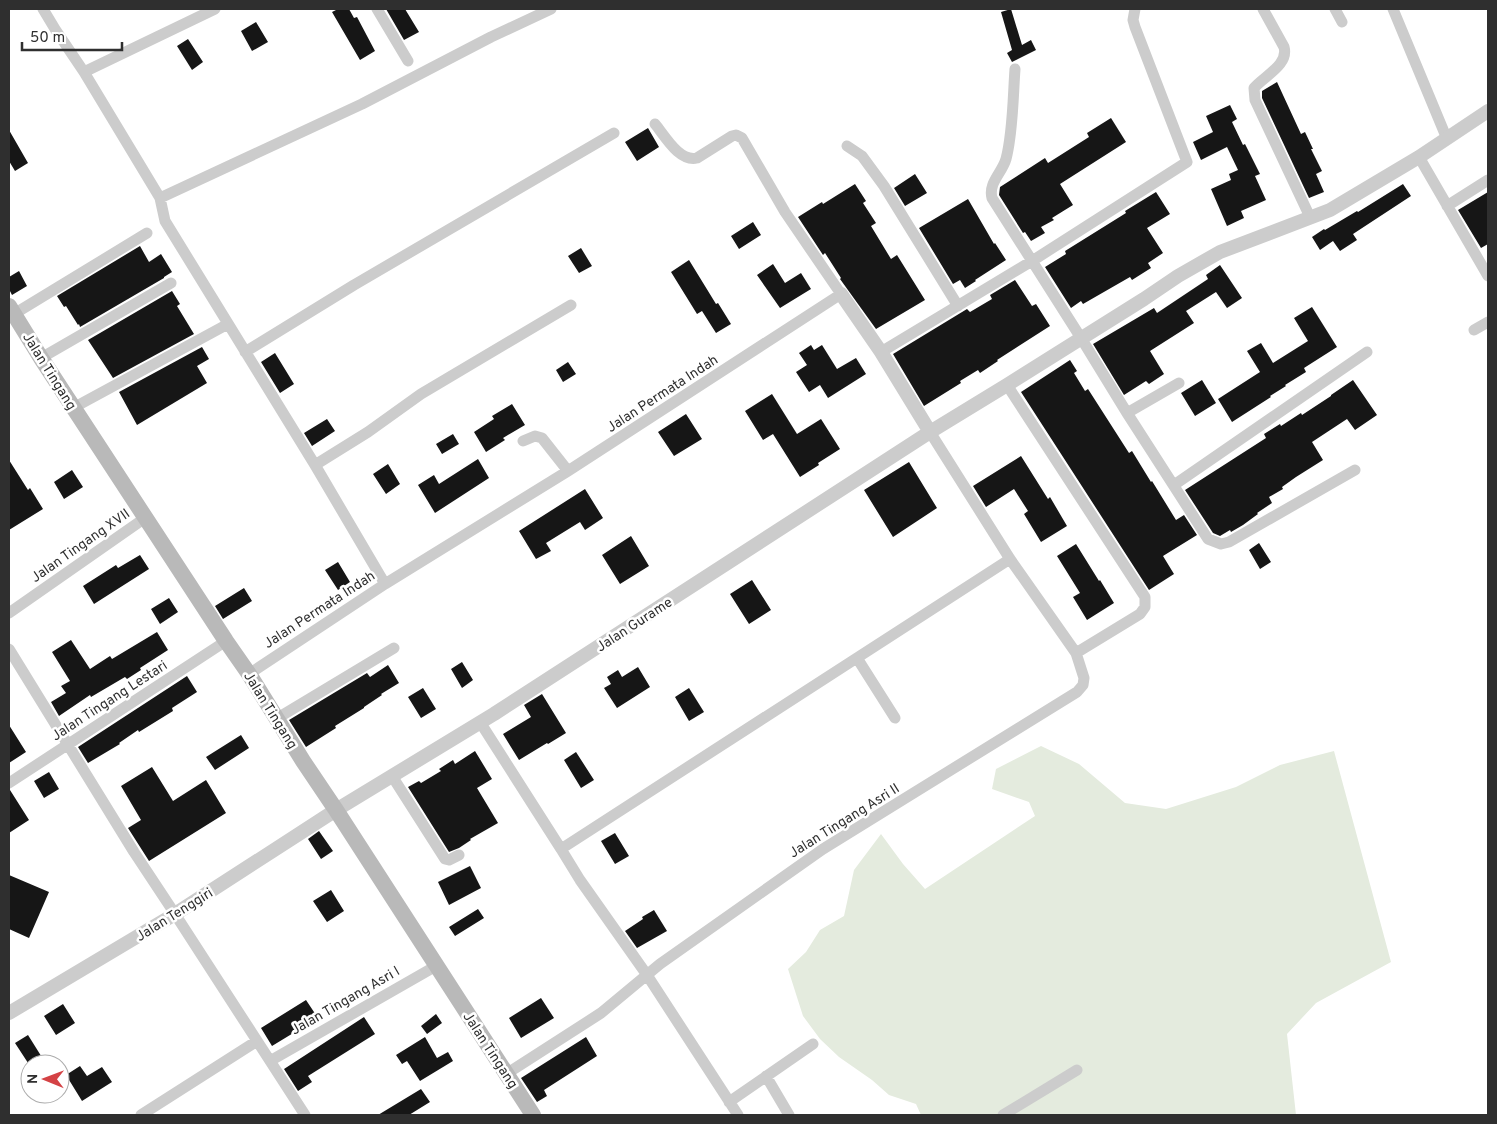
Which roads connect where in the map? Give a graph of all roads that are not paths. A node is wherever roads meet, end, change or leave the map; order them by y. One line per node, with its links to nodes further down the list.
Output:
1 (43, 9): 12 (street)
2 (215, 9): 12 (street)
3 (377, 9): 10 (street)
4 (551, 9): 20 (street)
5 (1134, 9): 24 (street)
6 (1263, 9): 22 (street)
7 (1334, 9): 9 (street)
8 (1392, 9): 16 (street)
9 (1342, 22)
10 (408, 61)
11 (1014, 69): 24 (street)
12 (84, 72): 20 (street)
13 (1488, 111): 16 (street, Jalan Gurame)
14 (655, 124): 27 (street)
15 (614, 133): 35 (street)
16 (1447, 139): 18 (street, Jalan Gurame)
17 (848, 146): 29 (street)
18 (1419, 157): 21 (street); 22 (street, Jalan Gurame)
19 (1488, 180): 21 (street)
20 (160, 198): 32 (street)
21 (1447, 206): 25 (street)
22 (1310, 217): 34 (street, Jalan Gurame)
23 (147, 233): 30 (street)
24 (1032, 262): 29 (street); 34 (street)
25 (1487, 272)
26 (171, 283): 38 (street)
27 (841, 294): 36 (street); 47 (street, Jalan Permata Indah)
28 (572, 305): 45 (street)
29 (958, 306): 36 (street)
30 (11, 310): 38 (main road, Jalan Tingang)
31 (1488, 322): 33 (street)
32 (228, 324): 35 (street); 41 (street)
33 (1474, 330)
34 (1081, 338): 40 (street, Jalan Gurame); 42 (street)
35 (245, 352): 45 (street)
36 (881, 352): 43 (street)
37 (1368, 352): 48 (street)
38 (41, 358): 41 (main road, Jalan Tingang)
39 (1179, 383): 42 (street)
40 (1008, 385): 43 (street, Jalan Gurame); 56 (street)
41 (74, 408): 49 (main road, Jalan Tingang)
42 (1127, 413): 48 (street)
43 (930, 432): 50 (street, Jalan Tingang Asri II); 61 (street, Jalan Gurame)
44 (523, 440): 47 (street)
45 (315, 465): 51 (street)
46 (1355, 470): 48 (street)
47 (568, 471): 51 (street, Jalan Permata Indah)
48 (1174, 485)
49 (145, 518): 52 (street, Jalan Tingang XVII); 53 (main road, Jalan Tingang)
50 (1010, 558): 56 (street, Jalan Tingang Asri II); 57 (street)
51 (385, 584): 58 (street, Jalan Permata Indah)
52 (9, 614)
53 (226, 641): 58 (main road, Jalan Tingang); 62 (street, Jalan Tingang Lestari)
54 (394, 648): 60 (street)
55 (9, 649): 62 (street)
56 (1076, 653): 70 (street, Jalan Tingang Asri II)
57 (857, 658): 59 (street); 66 (street)
58 (249, 674): 60 (main road, Jalan Tingang)
59 (895, 718)
60 (276, 719): 65 (main road, Jalan Tingang)
61 (480, 722): 63 (street, Jalan Gurame); 66 (street)
62 (67, 746): 64 (street, Jalan Tingang Lestari); 68 (street)
63 (392, 776): 65 (street, Jalan Gurame); 67 (street)
64 (9, 782)
65 (336, 810): 68 (street, Jalan Tenggiri); 69 (main road, Jalan Tingang)
66 (561, 849): 70 (street)
67 (459, 855)
68 (176, 914): 71 (street, Jalan Tenggiri); 72 (street)
69 (436, 966): 74 (street, Jalan Tingang Asri I); 76 (main road, Jalan Tingang)
70 (647, 975): 76 (street, Jalan Tingang Asri II); 78 (street)
71 (9, 1014)
72 (257, 1042): 74 (street); 79 (street)
73 (813, 1044): 77 (street)
74 (270, 1060): 80 (street)
75 (1077, 1070): 84 (street)
76 (506, 1074): 81 (main road, Jalan Tingang)
77 (766, 1076): 78 (street); 83 (street)
78 (728, 1102): 82 (street)
79 (141, 1115)
80 (305, 1115)
81 (533, 1115)
82 (738, 1115)
83 (789, 1115)
84 (1004, 1115)

